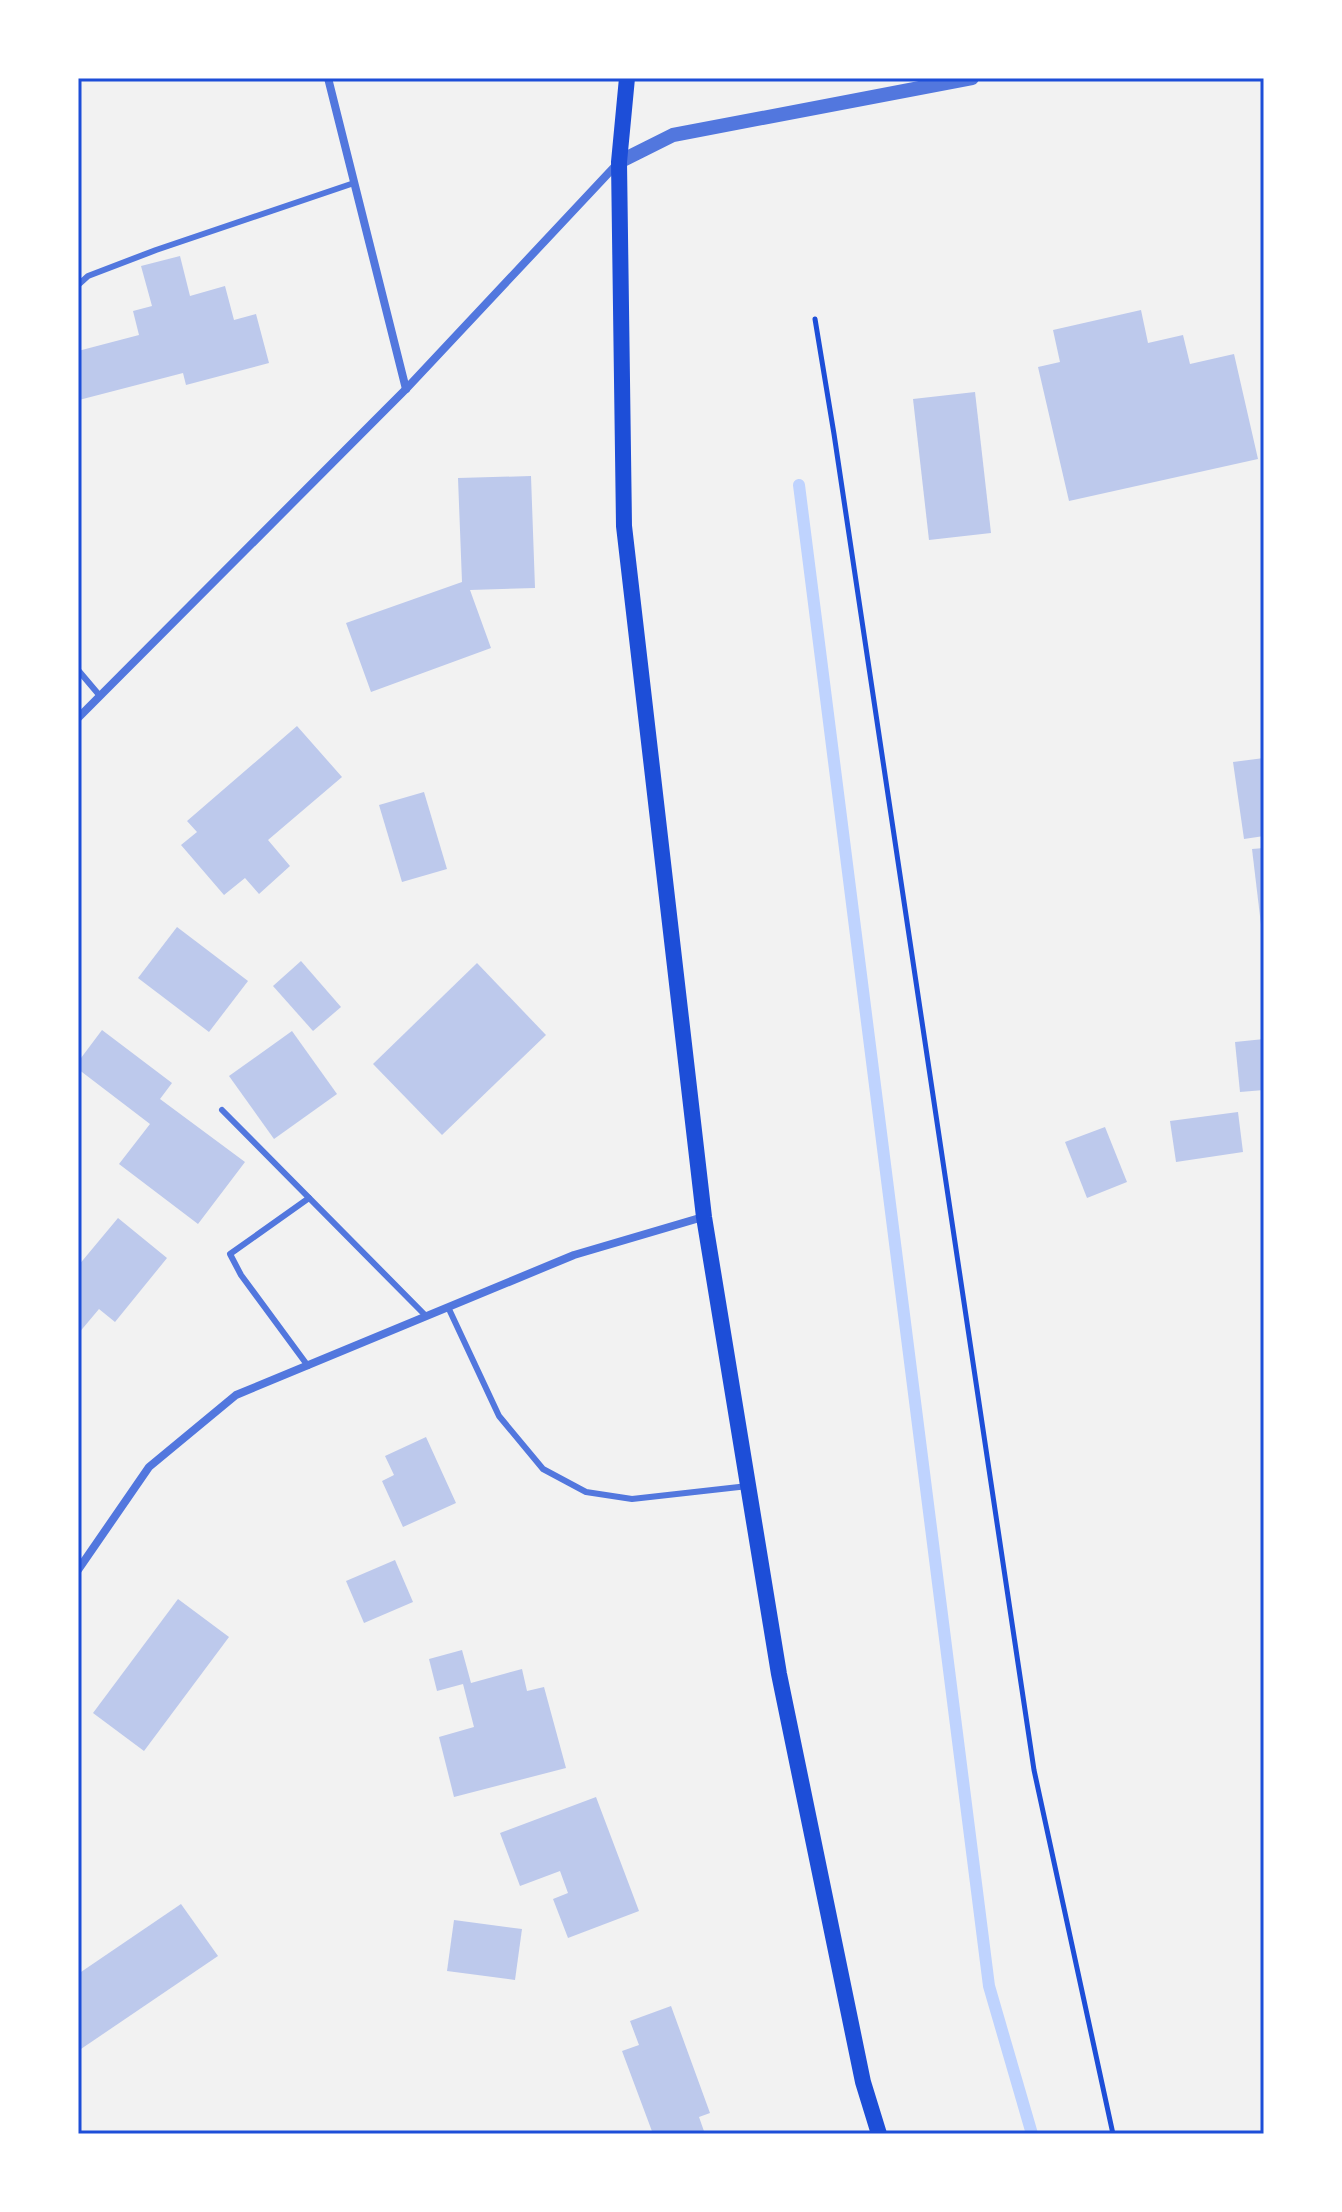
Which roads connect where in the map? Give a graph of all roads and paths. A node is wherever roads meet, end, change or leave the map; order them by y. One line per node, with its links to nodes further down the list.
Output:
1 (328, 78): 5 (street)
2 (627, 78): 4 (main road)
3 (972, 78): 4 (street)
4 (619, 162): 8 (street); 14 (main road)
5 (354, 183): 6 (lane); 8 (street)
6 (78, 285)
7 (815, 319): 21 (path)
8 (406, 389): 10 (street)
9 (78, 670): 10 (lane)
10 (100, 696): 11 (street)
11 (78, 718)
12 (222, 1110): 13 (lane)
13 (309, 1198): 16 (lane); 17 (lane)
14 (704, 1217): 15 (street); 18 (main road)
15 (448, 1307): 16 (street); 18 (lane)
16 (426, 1316): 17 (street)
17 (308, 1366): 19 (street)
18 (748, 1486): 20 (main road)
19 (78, 1570)
20 (879, 2134)
21 (1113, 2134)

